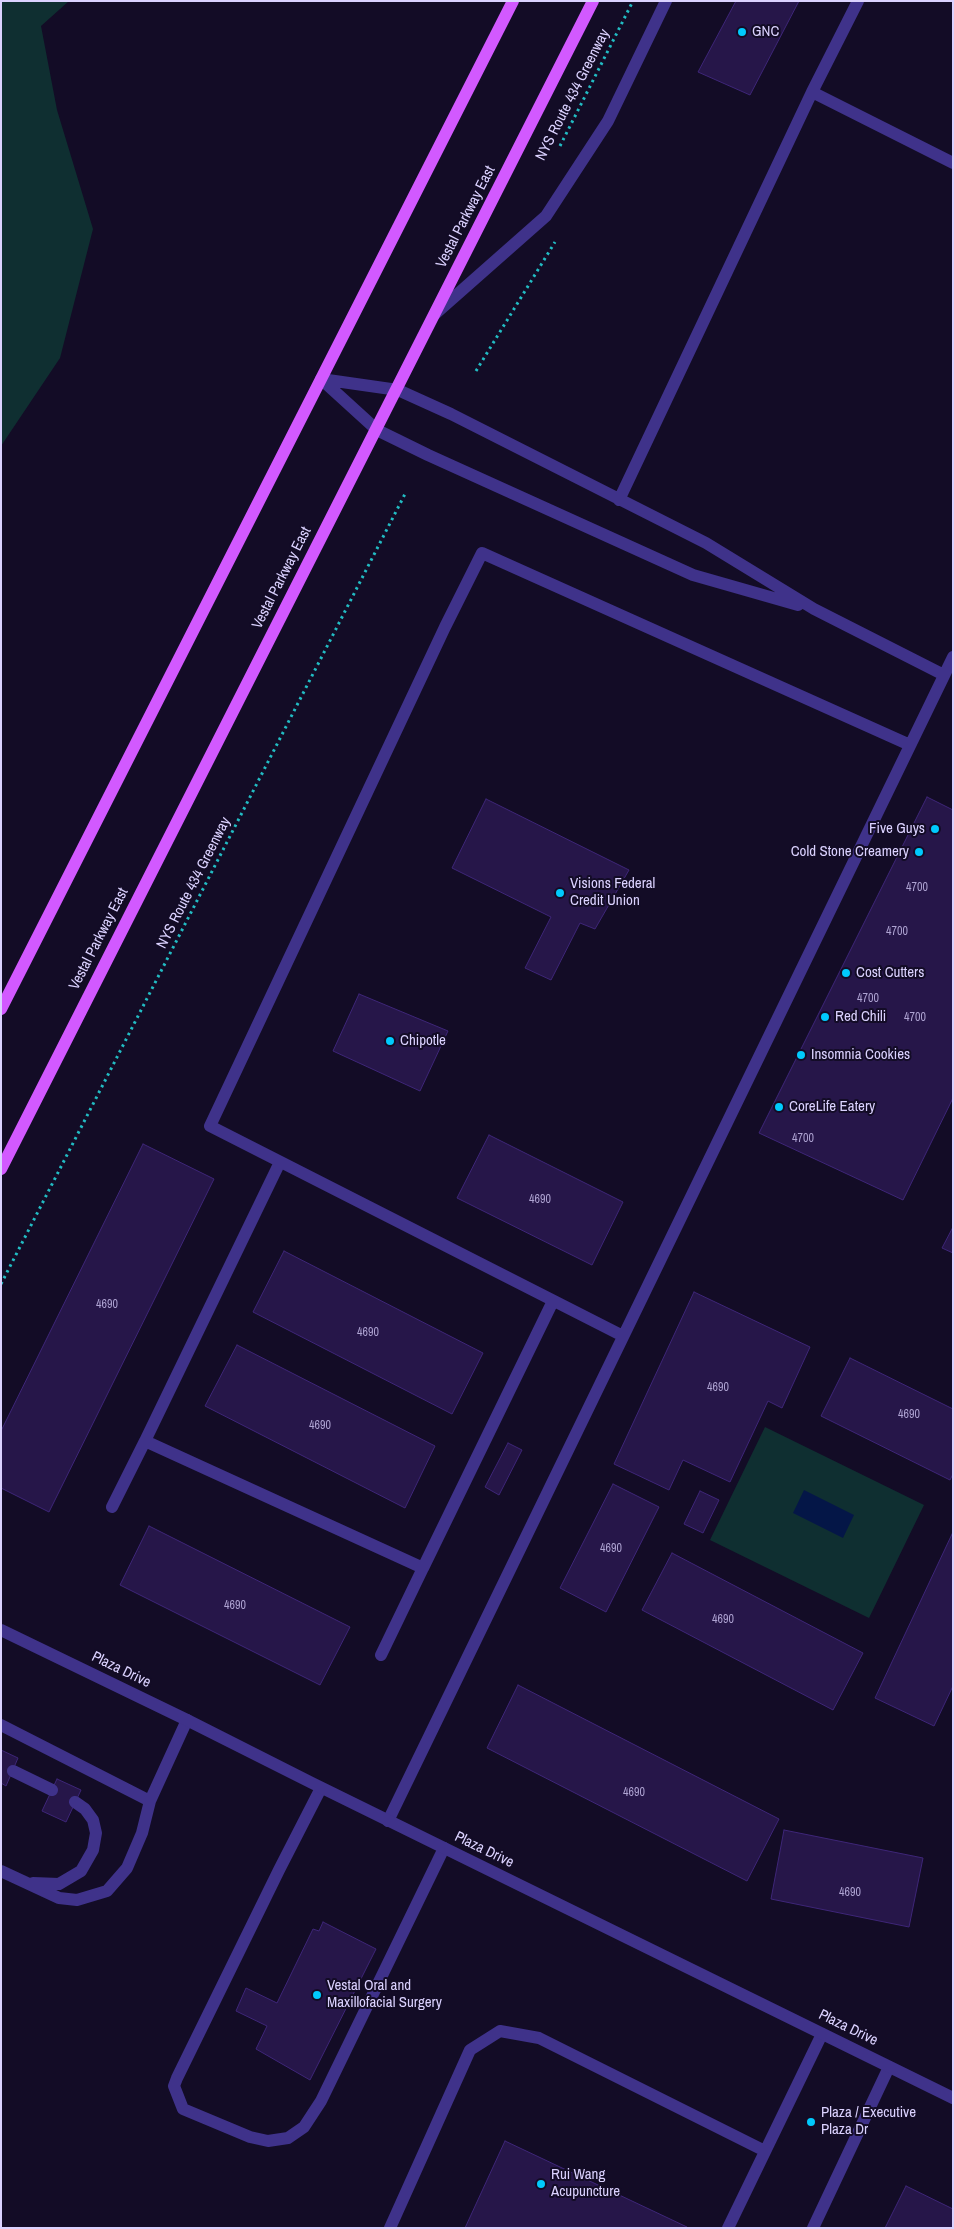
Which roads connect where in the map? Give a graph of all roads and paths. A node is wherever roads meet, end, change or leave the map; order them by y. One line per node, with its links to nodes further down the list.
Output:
1 (512, 1): 14 (main road)
2 (594, 1): 12 (main road, Vestal Parkway East)
3 (633, 1): 9 (path, NYS Route 434 Greenway)
4 (666, 1): 7 (street)
5 (858, 1): 6 (street)
6 (812, 92): 10 (street); 18 (street)
7 (614, 107): 8 (street); 12 (street)
8 (626, 113)
9 (557, 152)
10 (953, 163)
11 (556, 240): 13 (path)
12 (435, 314): 15 (main road, Vestal Parkway East)
13 (476, 371)
14 (321, 380): 15 (street); 16 (street); 23 (main road)
15 (398, 390): 16 (main road, Vestal Parkway East); 18 (street)
16 (377, 430): 19 (street); 25 (main road, Vestal Parkway East)
17 (406, 492): 26 (path, NYS Route 434 Greenway)
18 (618, 500): 19 (street)
19 (814, 609): 21 (street)
20 (953, 657): 21 (street)
21 (944, 675): 22 (street)
22 (910, 746): 24 (street); 28 (street)
23 (1, 1009)
24 (280, 1162): 27 (street); 29 (street)
25 (1, 1169)
26 (1, 1284)
27 (553, 1300): 28 (street); 31 (street)
28 (623, 1336): 41 (street)
29 (145, 1441): 30 (street); 31 (street)
30 (112, 1507)
31 (423, 1568): 33 (street)
32 (1, 1630): 34 (street, Plaza Drive)
33 (381, 1655)
34 (187, 1720): 37 (street, Plaza Drive); 39 (street)
35 (1, 1725): 39 (street)
36 (12, 1771): 38 (street)
37 (321, 1788): 41 (street, Plaza Drive); 42 (street)
38 (52, 1790)
39 (150, 1801): 44 (street)
40 (75, 1802): 44 (street)
41 (388, 1821): 42 (street, Plaza Drive)
42 (444, 1848): 45 (street, Plaza Drive)
43 (1, 1871): 44 (street)
44 (26, 1883)
45 (822, 2034): 46 (street, Plaza Drive); 48 (street)
46 (888, 2067): 47 (street, Plaza Drive); 51 (street)
47 (953, 2098)
48 (765, 2151): 49 (street); 50 (street)
49 (390, 2228)
50 (728, 2228)
51 (814, 2228)

